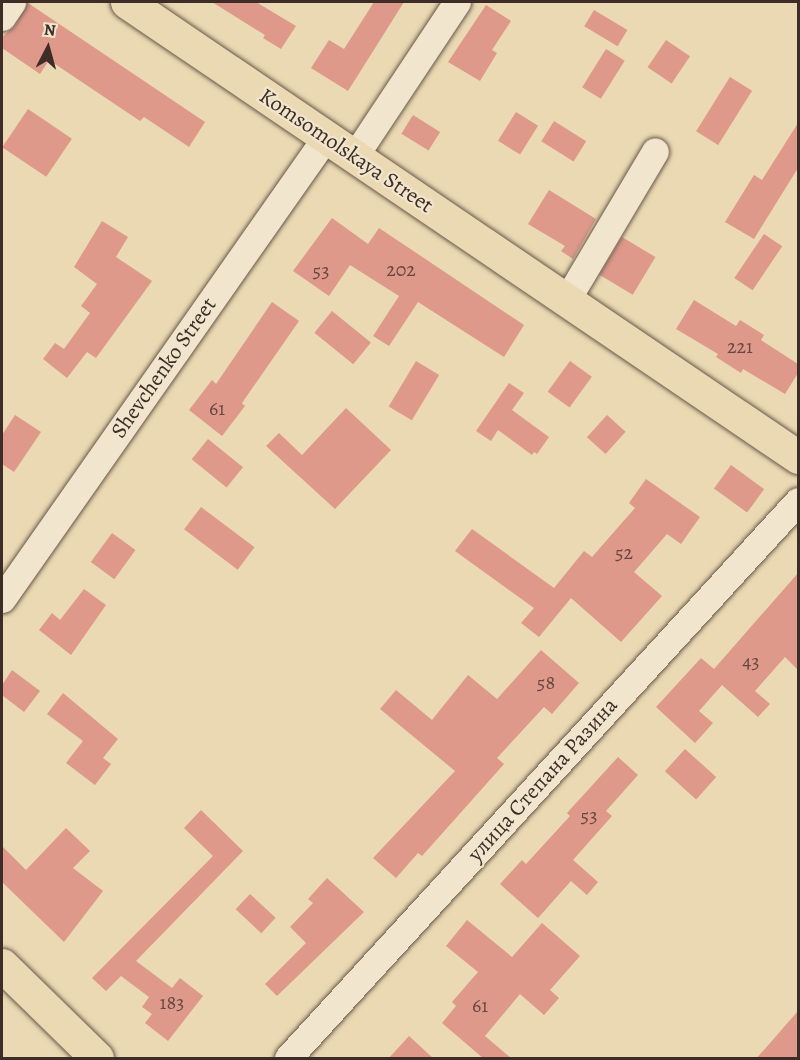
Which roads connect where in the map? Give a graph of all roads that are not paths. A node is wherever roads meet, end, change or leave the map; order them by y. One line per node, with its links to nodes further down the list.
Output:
1 (12, 2): 4 (street)
2 (127, 2): 5 (main road, Komsomolskaya Street)
3 (457, 2): 7 (street)
4 (2, 17)
5 (327, 137): 7 (main road, Komsomolskaya Street); 11 (street, Shevchenko Street)
6 (655, 152): 8 (street)
7 (354, 157): 8 (main road, Komsomolskaya Street)
8 (566, 301): 9 (main road, Komsomolskaya Street)
9 (798, 457)
10 (798, 501): 14 (street, улица Степана Разина)
11 (2, 599)
12 (2, 965): 13 (main road)
13 (97, 1059)
14 (288, 1059)

